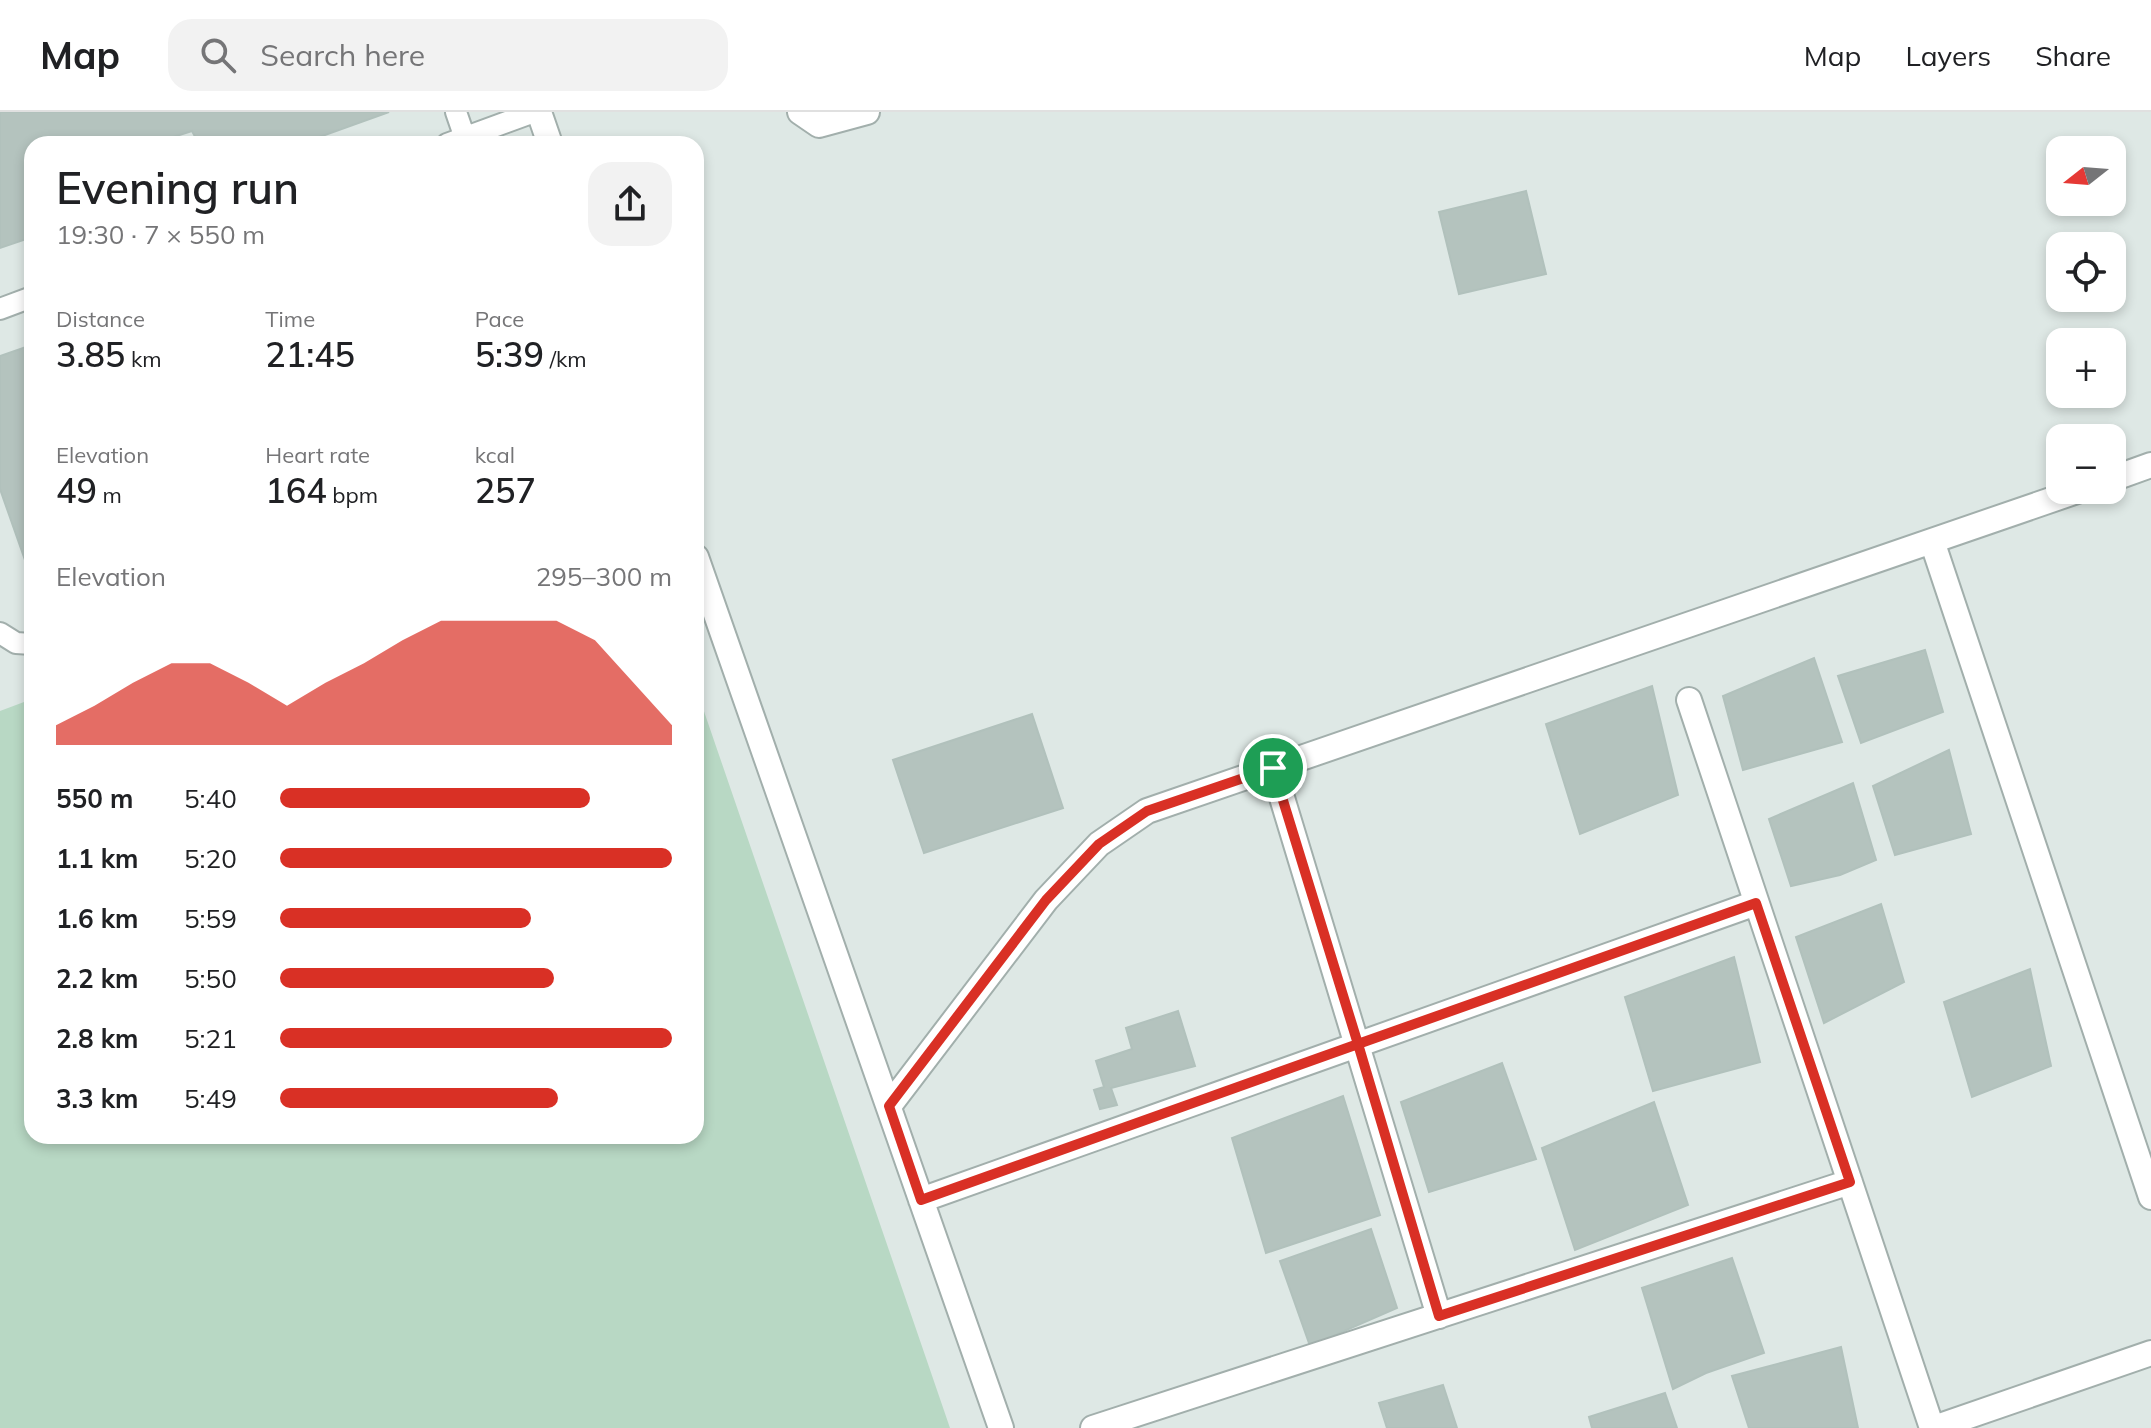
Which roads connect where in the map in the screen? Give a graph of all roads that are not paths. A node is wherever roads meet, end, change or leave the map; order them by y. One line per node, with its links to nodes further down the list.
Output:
1 (456, 112): 5 (lane)
2 (536, 112): 6 (lane); 7 (street)
3 (800, 112): 4 (street)
4 (867, 112)
5 (458, 136)
6 (474, 136)
7 (546, 136)
8 (24, 300): 9 (lane)
9 (0, 309)
10 (2151, 465): 11 (street)
11 (2126, 474)
12 (2046, 502): 13 (street)
13 (1932, 541): 18 (street); 23 (street)
14 (704, 580): 21 (street)
15 (0, 633): 16 (lane)
16 (24, 644)
17 (1689, 700): 19 (street)
18 (1273, 768): 20 (street); 21 (street)
19 (1756, 903): 20 (street); 22 (street)
20 (1358, 1044): 24 (street); 25 (street)
21 (889, 1106): 24 (street)
22 (1850, 1182): 25 (street); 29 (street)
23 (2151, 1197)
24 (921, 1200): 27 (street)
25 (1439, 1316): 28 (street)
26 (2151, 1353): 29 (street)
27 (1001, 1428)
28 (1093, 1428)
29 (1933, 1428)

